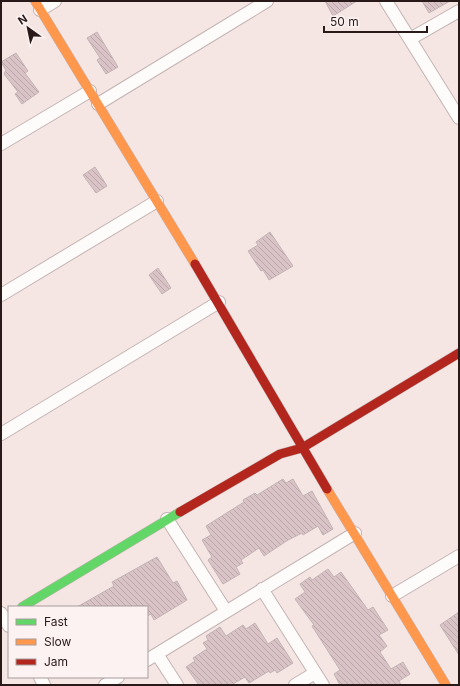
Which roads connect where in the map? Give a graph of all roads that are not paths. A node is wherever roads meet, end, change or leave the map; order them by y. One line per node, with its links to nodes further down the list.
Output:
1 (55, 1): 4 (street)
2 (267, 1): 8 (street)
3 (386, 1): 6 (street)
4 (38, 5): 7 (street)
5 (459, 11): 6 (street)
6 (410, 39): 9 (street)
7 (90, 91): 8 (street); 10 (street)
8 (98, 104): 11 (street)
9 (459, 118)
10 (1, 144)
11 (157, 201): 12 (street); 13 (street)
12 (1, 295)
13 (219, 302): 15 (street); 16 (street)
14 (459, 353): 16 (street)
15 (1, 434)
16 (302, 448): 17 (street); 18 (street)
17 (167, 519): 22 (street); 23 (street)
18 (355, 533): 20 (street); 21 (street)
19 (459, 556): 21 (street)
20 (262, 589): 23 (street); 25 (street)
21 (392, 596): 31 (street)
22 (24, 606)
23 (226, 611): 24 (street)
24 (152, 657): 28 (street)
25 (315, 673): 29 (street); 30 (street)
26 (116, 678): 27 (street)
27 (105, 685)
28 (177, 685)
29 (295, 685)
30 (323, 685)
31 (446, 685)

